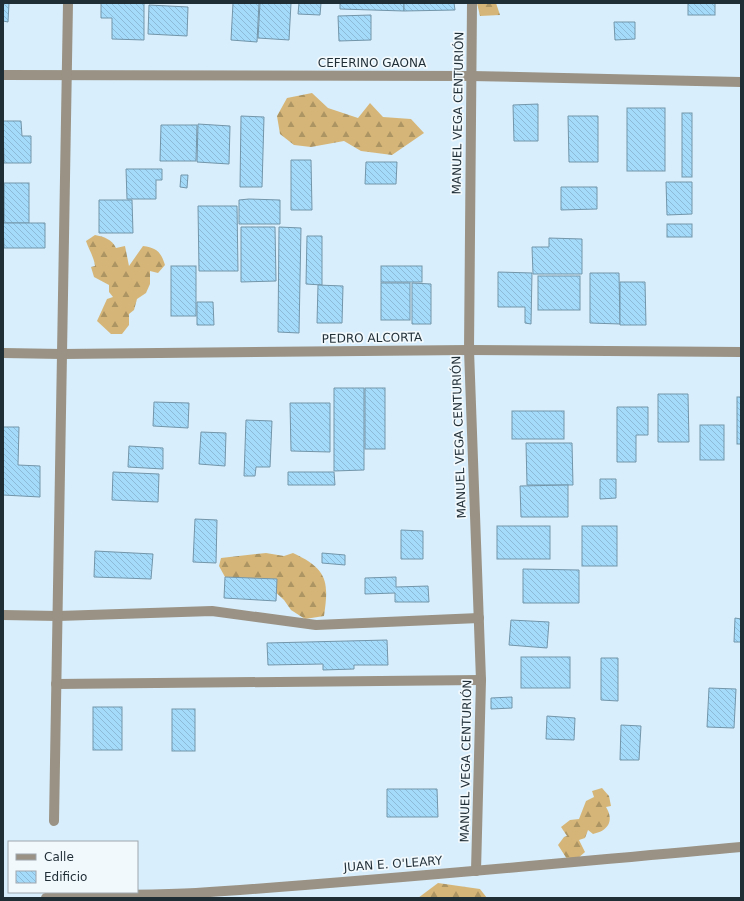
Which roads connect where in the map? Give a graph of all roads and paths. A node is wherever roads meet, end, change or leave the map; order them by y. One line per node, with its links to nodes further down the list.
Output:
1 (68, 3): 4 (street)
2 (472, 3): 5 (street, MANUEL VEGA CENTURIÓN)
3 (3, 75): 4 (street, CEFERINO GAONA)
4 (67, 76): 5 (street, CEFERINO GAONA); 10 (street)
5 (471, 76): 6 (street, CEFERINO GAONA); 7 (street, MANUEL VEGA CENTURIÓN)
6 (741, 82)
7 (469, 350): 8 (street, PEDRO ALCORTA); 10 (street, PEDRO ALCORTA); 13 (street, MANUEL VEGA CENTURIÓN)
8 (741, 352)
9 (3, 353): 10 (street, PEDRO ALCORTA)
10 (62, 354): 12 (street)
11 (3, 615): 12 (street)
12 (58, 616): 13 (street); 15 (street)
13 (479, 618): 14 (street, MANUEL VEGA CENTURIÓN)
14 (481, 680): 15 (street); 18 (street, MANUEL VEGA CENTURIÓN)
15 (56, 684): 16 (street)
16 (54, 821)
17 (741, 847): 18 (street, JUAN E. O'LEARY)
18 (476, 871): 19 (street, JUAN E. O'LEARY)
19 (46, 898)

